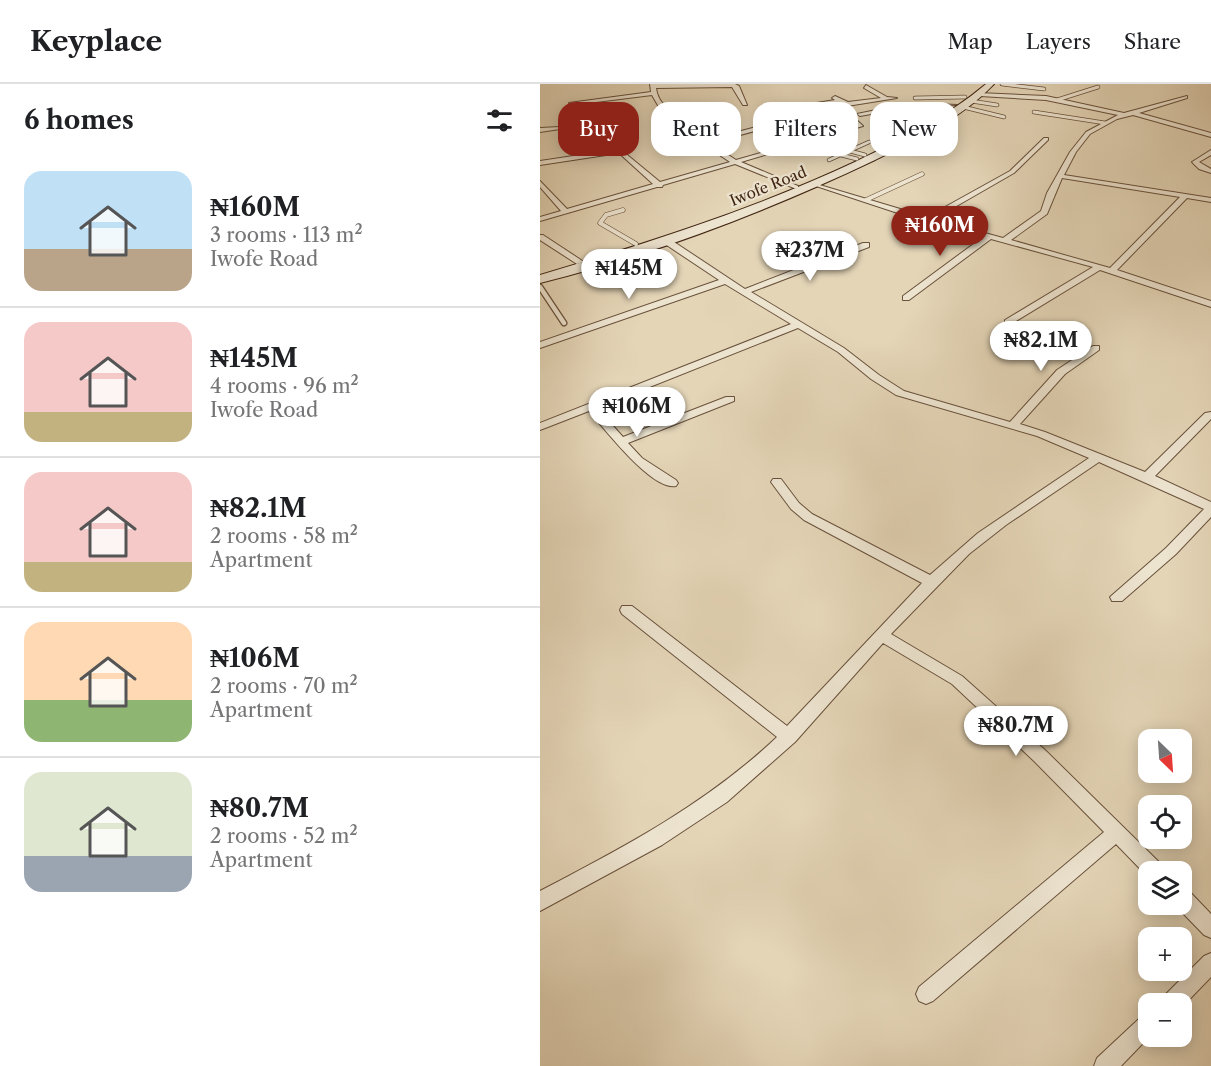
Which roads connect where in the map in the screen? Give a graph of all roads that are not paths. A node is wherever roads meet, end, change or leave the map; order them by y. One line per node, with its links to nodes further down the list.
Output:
1 (990, 84): 10 (street, Iwofe Road)
2 (1002, 84): 6 (lane)
3 (867, 87): 11 (street)
4 (1098, 87): 12 (lane)
5 (653, 88): 13 (street); 14 (street); 20 (street)
6 (1044, 89)
7 (1185, 97): 24 (street)
8 (894, 98): 11 (street)
9 (915, 98): 10 (lane)
10 (969, 98): 12 (street); 19 (street); 21 (lane); 26 (lane); 35 (street, Iwofe Road); 47 (street, Iwofe Road)
11 (883, 99): 17 (street); 18 (street)
12 (1057, 100): 24 (street)
13 (577, 102)
14 (662, 102)
15 (825, 102): 16 (street)
16 (842, 102)
17 (858, 102)
18 (887, 102)
19 (939, 102)
20 (745, 104)
21 (997, 105)
22 (870, 112): 25 (street)
23 (1034, 112): 27 (lane)
24 (1127, 113): 27 (street); 30 (street)
25 (860, 114)
26 (1005, 117)
27 (1105, 123): 45 (street)
28 (558, 128): 29 (street)
29 (540, 130)
30 (1211, 135)
31 (1046, 139): 56 (street)
32 (869, 142): 34 (lane)
33 (1211, 152): 43 (street)
34 (858, 154)
35 (858, 155)
36 (727, 156): 41 (street)
37 (753, 156): 41 (street)
38 (839, 156): 40 (lane)
39 (855, 156): 49 (street, Iwofe Road)
40 (829, 160)
41 (735, 161): 48 (street); 49 (street)
42 (540, 163): 48 (street)
43 (1211, 171)
44 (922, 174): 51 (lane)
45 (1060, 176): 50 (street); 60 (street)
46 (540, 183): 54 (street)
47 (815, 184): 51 (street); 59 (street, Iwofe Road)
48 (660, 186): 54 (street)
49 (796, 187): 61 (street, Iwofe Road)
50 (1185, 196): 52 (street); 65 (street)
51 (866, 200): 56 (street)
52 (1211, 200)
53 (623, 210): 61 (lane)
54 (566, 212): 55 (street)
55 (540, 219)
56 (928, 220): 57 (street)
57 (990, 236): 60 (street); 71 (street)
58 (540, 237): 63 (street)
59 (665, 240): 67 (street, Iwofe Road); 68 (street)
60 (1005, 240): 64 (street)
61 (636, 244): 63 (street, Iwofe Road)
62 (866, 245): 70 (street)
63 (580, 262): 66 (street, Iwofe Road)
64 (1098, 267): 65 (street); 74 (street)
65 (1111, 271): 72 (street)
66 (540, 274)
67 (540, 279)
68 (726, 280): 70 (street); 76 (street)
69 (540, 287): 73 (lane)
70 (744, 292): 75 (street)
71 (906, 298)
72 (1211, 304)
73 (564, 322)
74 (1008, 322)
75 (799, 324): 79 (street); 81 (street)
76 (540, 345)
77 (1096, 348): 81 (street)
78 (730, 399): 83 (street)
79 (590, 406): 82 (street); 83 (street)
80 (1209, 416): 85 (street)
81 (1012, 426): 84 (street)
82 (540, 427)
83 (620, 442): 87 (street)
84 (1098, 457): 85 (street); 89 (street)
85 (1147, 477): 88 (street)
86 (777, 482): 89 (street)
87 (672, 483)
88 (1211, 508): 90 (street)
89 (932, 582): 92 (street)
90 (1117, 597)
91 (627, 610): 93 (street)
92 (881, 635): 93 (street); 94 (street)
93 (789, 737): 96 (street)
94 (1117, 832): 95 (street); 100 (street)
95 (1145, 861)
96 (540, 902)
97 (1192, 908): 98 (street)
98 (1211, 928)
99 (1211, 963): 101 (street)
100 (926, 993)
101 (1181, 993)
102 (1138, 1034): 103 (street)
103 (1105, 1066)

